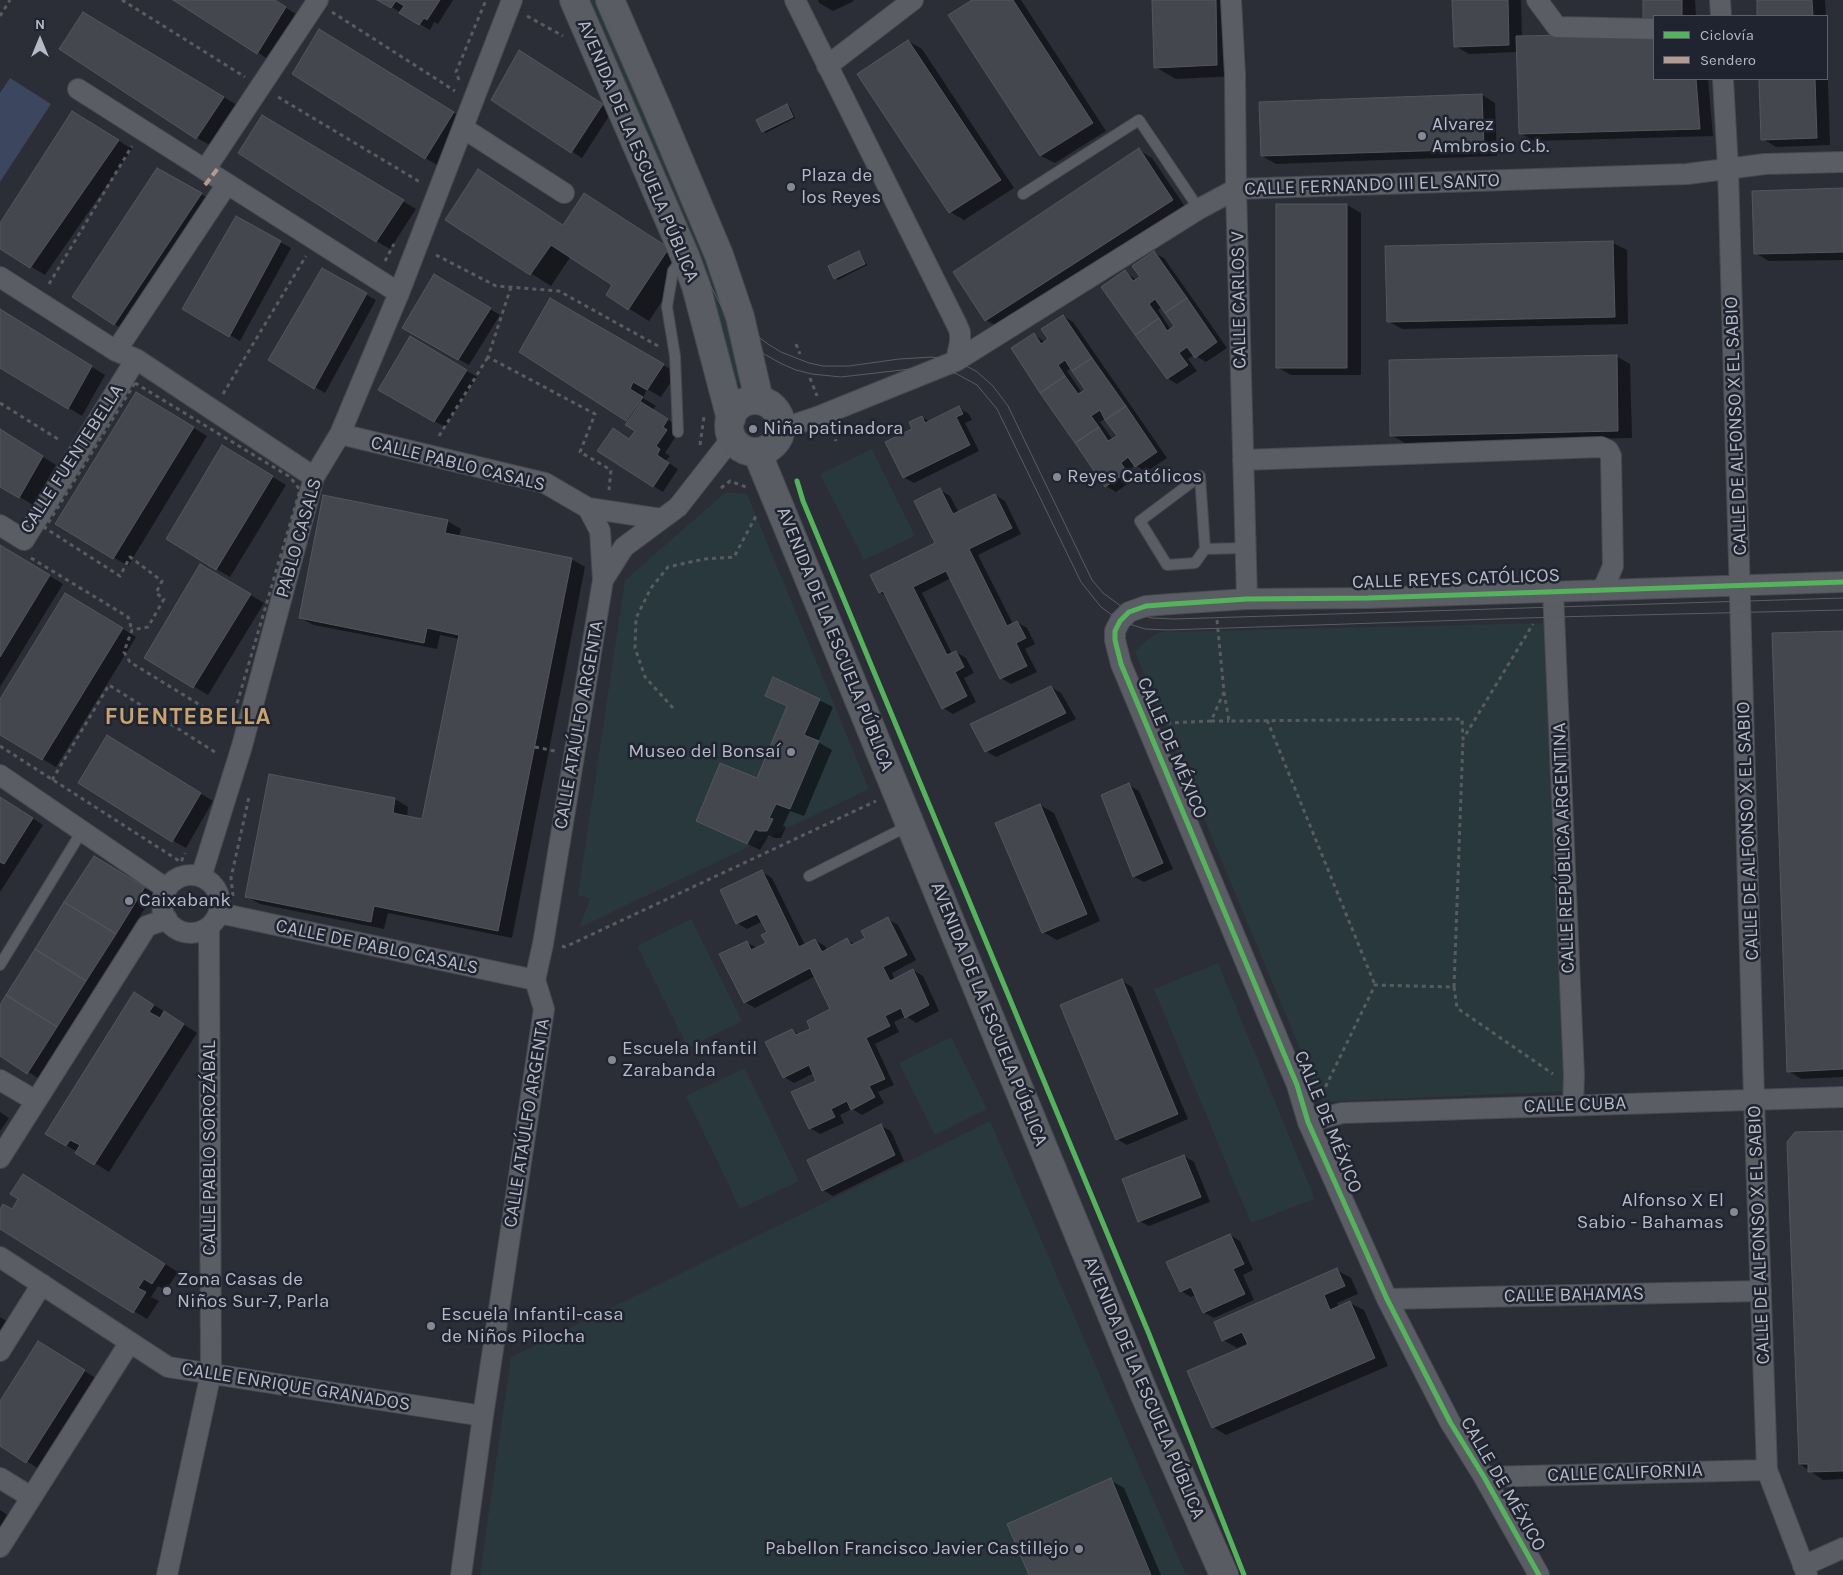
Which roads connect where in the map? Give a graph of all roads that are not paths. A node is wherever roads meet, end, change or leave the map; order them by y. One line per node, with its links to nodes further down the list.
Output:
1 (574, 0): 23 (street, AVENIDA DE LA ESCUELA PÚBLICA)
2 (610, 0): 29 (street, AVENIDA DE LA ESCUELA PÚBLICA)
3 (795, 0): 12 (street)
4 (913, 0): 12 (street)
5 (1231, 0): 19 (street, CALLE CARLOS V)
6 (1538, 0): 11 (street)
7 (1720, 0): 10 (street)
8 (316, 1): 18 (street)
9 (516, 6): 15 (street, PABLO CASALS)
10 (1720, 15)
11 (1653, 28)
12 (826, 66): 28 (street)
13 (1723, 80): 17 (street, CALLE DE ALFONSO X EL SABIO)
14 (78, 89): 18 (street)
15 (463, 128): 20 (street); 25 (street, PABLO CASALS)
16 (1843, 162): 17 (street, CALLE FERNANDO III EL SANTO)
17 (1728, 168): 19 (street, CALLE FERNANDO III EL SANTO); 44 (street, CALLE DE ALFONSO X EL SABIO)
18 (214, 176): 25 (street); 26 (street)
19 (1236, 189): 22 (street, CALLE FERNANDO III EL SANTO); 35 (street, CALLE CARLOS V)
20 (564, 193)
21 (1023, 194): 22 (lane)
22 (1198, 209): 28 (street, CALLE FERNANDO III EL SANTO)
23 (686, 256): 30 (street, AVENIDA DE LA ESCUELA PÚBLICA); 32 (lane)
24 (0, 277): 26 (street)
25 (399, 293): 33 (street, PABLO CASALS)
26 (116, 351): 27 (street)
27 (136, 359): 36 (street); 39 (street, CALLE FUENTEBELLA)
28 (956, 361): 31 (street, CALLE FERNANDO III EL SANTO)
29 (759, 400): 30 (street); 31 (street)
30 (731, 428): 34 (street); 38 (street)
31 (781, 429): 34 (street)
32 (678, 432)
33 (340, 434): 36 (street, PABLO CASALS); 37 (street, CALLE PABLO CASALS)
34 (757, 452): 50 (street, AVENIDA DE LA ESCUELA PÚBLICA)
35 (1243, 460): 40 (street, CALLE CARLOS V); 45 (street)
36 (314, 477): 53 (street, PABLO CASALS)
37 (588, 508): 38 (street, CALLE PABLO CASALS); 42 (street)
38 (661, 519): 42 (street, CALLE ATAÚLFO ARGENTA)
39 (0, 525)
40 (1245, 548): 41 (lane); 47 (street, CALLE CARLOS V)
41 (1205, 549): 41 (lane)
42 (603, 580): 58 (street, CALLE ATAÚLFO ARGENTA)
43 (1843, 582): 44 (street, CALLE REYES CATÓLICOS)
44 (1741, 586): 45 (street, CALLE REYES CATÓLICOS); 62 (street, CALLE DE ALFONSO X EL SABIO)
45 (1603, 589): 46 (street, CALLE REYES CATÓLICOS)
46 (1553, 591): 47 (street, CALLE REYES CATÓLICOS); 60 (street, CALLE REPÚBLICA ARGENTINA)
47 (1246, 599): 48 (street, CALLE REYES CATÓLICOS)
48 (1121, 664): 64 (street, CALLE DE MÉXICO)
49 (0, 775): 51 (street)
50 (911, 824): 52 (lane); 83 (street, AVENIDA DE LA ESCUELA PÚBLICA)
51 (82, 831): 54 (street); 57 (lane)
52 (809, 876)
53 (201, 877): 54 (street); 56 (street)
54 (167, 888): 55 (street)
55 (167, 919): 56 (street); 63 (street)
56 (214, 920): 58 (street, CALLE DE PABLO CASALS); 72 (street, CALLE PABLO SOROZÁBAL)
57 (0, 965)
58 (534, 980): 73 (street, CALLE ATAÚLFO ARGENTA)
59 (0, 1080): 63 (street)
60 (1574, 1096): 62 (street, CALLE CUBA); 64 (street, CALLE CUBA)
61 (1843, 1097): 62 (street, CALLE CUBA)
62 (1754, 1099): 68 (street, CALLE DE ALFONSO X EL SABIO)
63 (36, 1102): 65 (street)
64 (1308, 1122): 69 (street, CALLE DE MÉXICO)
65 (0, 1158)
66 (0, 1257): 67 (street, CALLE ENRIQUE GRANADOS)
67 (42, 1284): 70 (street, CALLE ENRIQUE GRANADOS); 71 (street)
68 (1761, 1291): 69 (street, CALLE BAHAMAS); 74 (street, CALLE DE ALFONSO X EL SABIO)
69 (1387, 1299): 75 (street, CALLE DE MÉXICO)
70 (130, 1342): 72 (street, CALLE ENRIQUE GRANADOS); 77 (street)
71 (0, 1351)
72 (211, 1373): 73 (street, CALLE ENRIQUE GRANADOS); 81 (street, CALLE PABLO SOROZÁBAL)
73 (483, 1416): 82 (street, CALLE ATAÚLFO ARGENTA)
74 (1766, 1470): 75 (street, CALLE CALIFORNIA); 80 (street, CALLE DE ALFONSO X EL SABIO)
75 (1484, 1477): 84 (street, CALLE DE MÉXICO)
76 (0, 1478): 77 (street)
77 (31, 1497): 78 (street)
78 (0, 1547)
79 (1843, 1548): 80 (street)
80 (1805, 1571)
81 (167, 1575)
82 (461, 1575)
83 (1224, 1575)
84 (1539, 1575)

